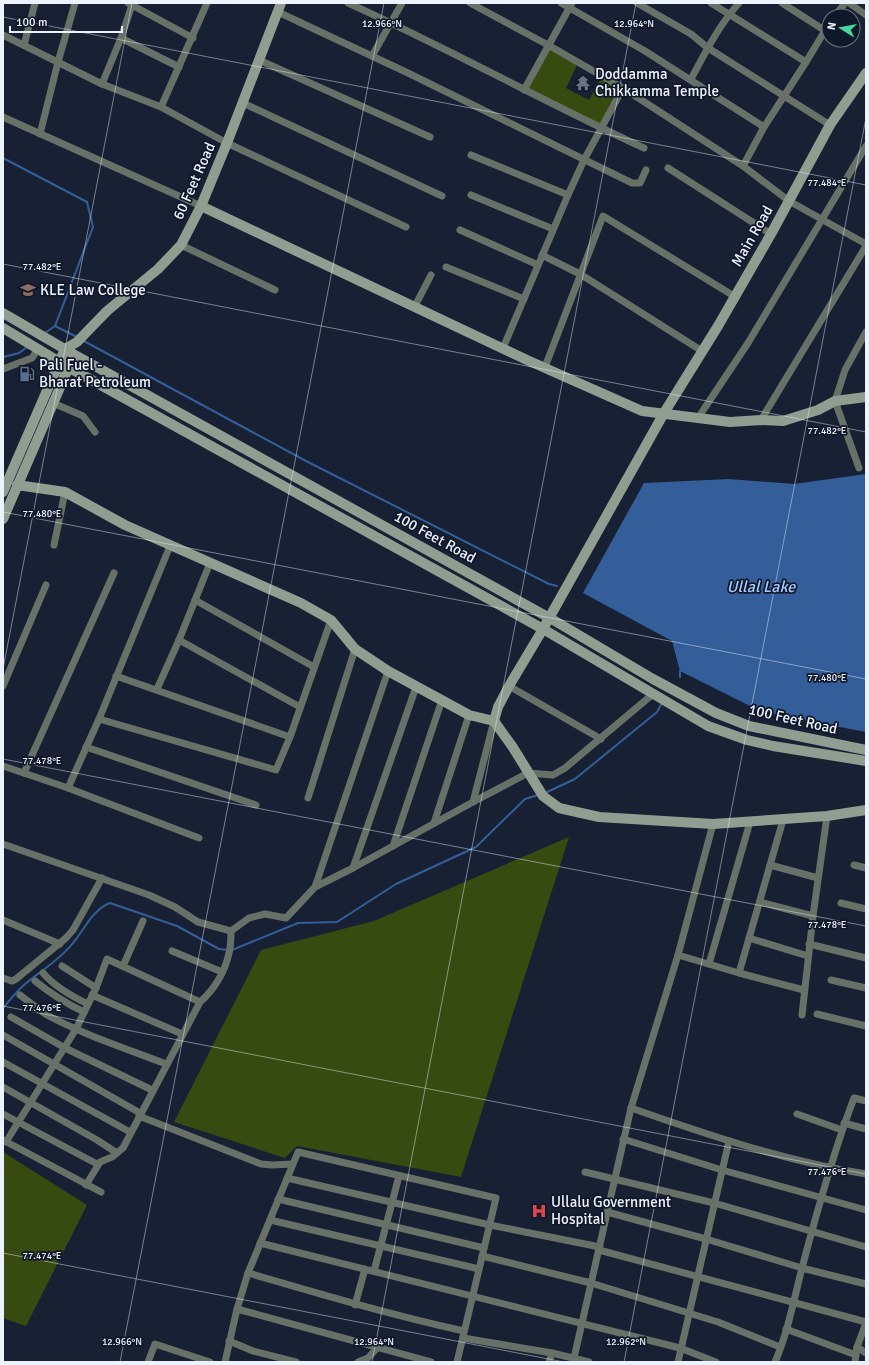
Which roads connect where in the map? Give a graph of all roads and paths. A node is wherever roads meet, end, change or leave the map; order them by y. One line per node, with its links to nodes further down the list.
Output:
1 (35, 3): 24 (street)
2 (75, 3): 29 (street)
3 (207, 3): 23 (street)
4 (348, 3): 18 (street)
5 (402, 3): 18 (street)
6 (470, 3): 25 (street)
7 (561, 3): 14 (street)
8 (637, 3): 26 (street)
9 (712, 3): 16 (street)
10 (739, 3): 16 (street)
11 (782, 3): 19 (street)
12 (849, 3): 17 (street)
13 (130, 4): 22 (street); 23 (street)
14 (571, 5): 25 (street); 33 (street)
15 (280, 7): 27 (street); 28 (street, 60 Feet Road)
16 (729, 14): 26 (street); 30 (street)
17 (866, 15)
18 (391, 22): 27 (street); 37 (street)
19 (821, 24)
20 (3, 35): 24 (street)
21 (821, 37): 30 (street)
22 (121, 38): 31 (street); 34 (street)
23 (193, 38): 31 (street)
24 (24, 45): 29 (street)
25 (548, 45): 36 (street); 37 (street)
26 (708, 48): 33 (street); 38 (street)
27 (372, 56): 51 (street)
28 (260, 60): 39 (street, 60 Feet Road); 46 (street)
29 (58, 62): 34 (street); 45 (street)
30 (806, 62): 38 (street)
31 (179, 67): 40 (street)
32 (866, 73): 35 (street, Main Road)
33 (691, 79): 43 (street)
34 (102, 84): 40 (street)
35 (863, 84): 42 (street, Main Road)
36 (623, 88): 44 (street); 52 (street)
37 (524, 90): 44 (street)
38 (784, 96): 42 (street); 43 (street)
39 (242, 103): 47 (street, 60 Feet Road); 57 (street)
40 (161, 107): 47 (street)
41 (3, 117): 45 (street)
42 (830, 125): 58 (street, Main Road)
43 (764, 127): 52 (street)
44 (601, 128): 49 (street); 51 (street)
45 (40, 134): 59 (street)
46 (430, 137)
47 (227, 143): 59 (street, 60 Feet Road); 61 (street)
48 (866, 146): 60 (street)
49 (644, 148)
50 (471, 155): 56 (street)
51 (584, 160): 54 (street); 56 (street)
52 (743, 166): 58 (street)
53 (668, 168): 64 (street)
54 (646, 170)
55 (472, 195): 62 (street)
56 (568, 195): 62 (street)
57 (442, 196)
58 (789, 201): 60 (street); 64 (street, Main Road)
59 (201, 206): 65 (street, 60 Feet Road); 75 (street)
60 (823, 219): 66 (street); 93 (street)
61 (406, 227)
62 (553, 229): 67 (street)
63 (460, 230): 68 (street)
64 (771, 234): 73 (street, Main Road)
65 (181, 245): 72 (street); 79 (street, 60 Feet Road)
66 (866, 245): 94 (street)
67 (542, 255): 68 (street); 70 (street)
68 (538, 265): 74 (street)
69 (446, 267): 74 (street)
70 (580, 274): 73 (street); 83 (street); 87 (street)
71 (431, 275): 75 (street)
72 (275, 290)
73 (734, 296): 83 (street, Main Road)
74 (524, 299): 81 (street)
75 (415, 306): 81 (street)
76 (3, 313): 82 (street, 100 Feet Road)
77 (3, 328): 80 (street, 100 Feet Road)
78 (866, 332): 90 (street)
79 (79, 340): 82 (street, 60 Feet Road); 84 (street)
80 (33, 346): 85 (street, 100 Feet Road); 88 (street)
81 (503, 348): 87 (street)
82 (65, 349): 84 (street, 100 Feet Road); 85 (street)
83 (702, 351): 92 (street, Main Road)
84 (75, 355): 86 (street); 107 (street, 100 Feet Road)
85 (59, 361): 86 (street, 100 Feet Road); 98 (street)
86 (68, 367): 91 (street); 109 (street, 100 Feet Road)
87 (545, 367): 92 (street)
88 (3, 369)
89 (866, 397): 90 (street)
90 (835, 401): 94 (street); 96 (street)
91 (53, 403): 95 (street); 97 (street)
92 (664, 413): 93 (street); 107 (street, Main Road)
93 (698, 418): 94 (street)
94 (761, 420)
95 (95, 432)
96 (859, 468)
97 (18, 485): 99 (street); 100 (street)
98 (3, 492)
99 (66, 492): 101 (street); 102 (street)
100 (3, 519)
101 (54, 545)
102 (170, 546): 103 (street); 114 (street)
103 (210, 563): 106 (street); 108 (street)
104 (114, 574): 131 (street)
105 (46, 585): 115 (street)
106 (195, 600): 110 (street); 112 (street)
107 (549, 618): 109 (street, Main Road); 128 (street, 100 Feet Road)
108 (331, 620): 111 (street); 112 (street)
109 (543, 629): 116 (street, Main Road); 119 (street, 100 Feet Road)
110 (179, 640): 118 (street); 121 (street)
111 (355, 649): 113 (street); 134 (street)
112 (314, 667): 121 (street)
113 (388, 671): 117 (street); 152 (street)
114 (116, 676): 118 (street); 123 (street)
115 (3, 686)
116 (509, 686): 124 (street, Main Road); 126 (street)
117 (416, 687): 120 (street); 148 (street)
118 (157, 689): 125 (street)
119 (661, 698): 126 (street); 129 (street, 100 Feet Road)
120 (442, 700): 122 (street); 145 (street)
121 (300, 707): 125 (street)
122 (469, 715): 124 (street); 141 (street)
123 (99, 719): 125 (street); 127 (street)
124 (494, 721): 132 (street); 135 (street)
125 (290, 738)
126 (601, 739): 132 (street)
127 (86, 747): 133 (street); 136 (street)
128 (866, 750)
129 (866, 761)
130 (3, 766): 131 (street)
131 (24, 773): 133 (street)
132 (528, 773): 135 (street); 142 (street)
133 (68, 788): 143 (street)
134 (308, 798)
135 (473, 802): 141 (street)
136 (256, 805)
137 (866, 810): 138 (street)
138 (827, 816): 139 (street); 151 (street)
139 (783, 820): 140 (street); 146 (street)
140 (750, 822): 142 (street); 167 (street)
141 (434, 823): 145 (street)
142 (713, 824): 164 (street)
143 (199, 838)
144 (3, 844): 150 (street)
145 (393, 846): 148 (street)
146 (770, 865): 151 (street); 153 (street)
147 (854, 865): 149 (street)
148 (353, 868): 152 (street)
149 (866, 868)
150 (102, 878): 159 (street); 161 (street)
151 (818, 878): 156 (street)
152 (315, 887): 159 (street)
153 (760, 902): 156 (street); 160 (street)
154 (841, 903): 155 (street)
155 (866, 910)
156 (813, 916): 162 (street)
157 (3, 920): 161 (street)
158 (143, 921): 169 (street)
159 (231, 931): 170 (street)
160 (749, 938): 165 (street); 172 (street)
161 (60, 944): 173 (street)
162 (809, 944): 165 (street); 166 (street)
163 (172, 951): 170 (street)
164 (678, 955): 167 (street); 200 (street)
165 (808, 956): 178 (street)
166 (866, 958)
167 (709, 964): 172 (street)
168 (62, 966): 176 (street)
169 (123, 966): 176 (street); 181 (street)
170 (222, 972): 181 (street)
171 (43, 973): 182 (street)
172 (739, 973): 178 (street)
173 (3, 978)
174 (831, 980): 177 (street)
175 (35, 981): 183 (street)
176 (96, 988): 180 (street)
177 (866, 988)
178 (804, 990): 185 (street)
179 (20, 995): 188 (street)
180 (92, 995): 182 (street); 189 (street)
181 (200, 1002): 189 (street)
182 (88, 1004): 183 (street)
183 (84, 1012): 188 (street)
184 (817, 1014): 187 (street)
185 (802, 1015)
186 (10, 1017): 191 (street)
187 (866, 1026)
188 (76, 1029): 191 (street); 193 (street)
189 (182, 1034): 193 (street)
190 (3, 1035): 194 (street)
191 (65, 1048): 194 (street); 197 (street)
192 (3, 1062): 195 (street)
193 (166, 1064): 197 (street)
194 (55, 1065): 195 (street); 202 (street)
195 (43, 1083): 199 (street); 207 (street)
196 (3, 1087): 199 (street)
197 (152, 1090): 202 (street)
198 (866, 1102): 205 (street)
199 (31, 1103): 204 (street); 211 (street)
200 (631, 1108): 208 (street); 210 (street)
201 (3, 1114): 204 (street)
202 (139, 1114): 207 (street); 213 (street)
203 (797, 1114): 205 (street)
204 (18, 1123): 209 (street); 212 (street)
205 (843, 1126): 206 (street); 214 (street)
206 (866, 1129)
207 (130, 1132): 211 (street)
208 (623, 1139): 215 (street); 220 (street)
209 (5, 1141): 221 (street)
210 (729, 1141): 214 (street); 215 (street)
211 (117, 1153): 212 (street)
212 (97, 1164): 221 (street)
213 (292, 1164): 218 (street); 219 (street)
214 (829, 1169): 217 (street); 223 (street)
215 (722, 1170): 223 (street); 226 (street)
216 (585, 1172): 220 (street)
217 (866, 1174)
218 (399, 1176): 225 (street); 231 (street)
219 (287, 1178): 224 (street); 225 (street)
220 (615, 1178): 226 (street); 228 (street)
221 (86, 1184): 222 (street)
222 (101, 1192)
223 (822, 1198): 227 (street); 232 (street)
224 (278, 1199): 229 (street); 230 (street)
225 (392, 1202): 230 (street); 231 (street)
226 (714, 1203): 232 (street); 233 (street)
227 (866, 1210)
228 (607, 1212): 233 (street); 238 (street)
229 (270, 1220): 234 (street); 235 (street)
230 (386, 1225): 235 (street); 237 (street)
231 (490, 1225): 237 (street); 238 (street)
232 (812, 1232): 236 (street); 240 (street)
233 (706, 1239): 240 (street); 245 (street)
234 (260, 1243): 241 (street); 244 (street)
235 (380, 1246): 242 (street); 243 (street)
236 (866, 1247)
237 (484, 1248): 239 (street)
238 (599, 1248): 245 (street); 246 (street)
239 (482, 1256): 242 (street); 246 (street)
240 (802, 1268): 247 (street); 249 (street)
241 (365, 1269): 243 (street); 250 (street)
242 (479, 1269): 248 (street)
243 (374, 1272): 248 (street)
244 (248, 1273): 250 (street); 251 (street)
245 (697, 1277): 249 (street); 252 (street)
246 (591, 1283): 252 (street); 253 (street)
247 (866, 1284)
248 (472, 1296): 253 (street); 256 (street)
249 (793, 1303): 254 (street); 255 (street)
250 (355, 1305): 256 (street)
251 (237, 1309): 258 (street); 259 (street)
252 (688, 1314): 260 (street); 262 (street)
253 (582, 1323): 262 (street); 265 (street)
254 (866, 1323): 261 (street)
255 (786, 1329): 260 (street); 266 (street)
256 (464, 1331): 257 (street)
257 (463, 1338): 263 (street); 273 (street)
258 (229, 1342): 269 (street); 270 (street)
259 (378, 1347): 271 (street); 272 (street)
260 (780, 1347): 278 (street)
261 (856, 1347): 264 (street); 266 (street)
262 (680, 1348): 276 (street); 277 (street)
263 (552, 1353): 265 (street); 274 (street)
264 (866, 1353)
265 (574, 1358): 275 (street)
266 (855, 1358)
267 (148, 1362): 268 (street)
268 (210, 1362)
269 (225, 1362)
270 (296, 1362)
271 (358, 1362)
272 (431, 1362)
273 (457, 1362)
274 (549, 1362)
275 (589, 1362)
276 (678, 1362)
277 (716, 1362)
278 (775, 1362)

